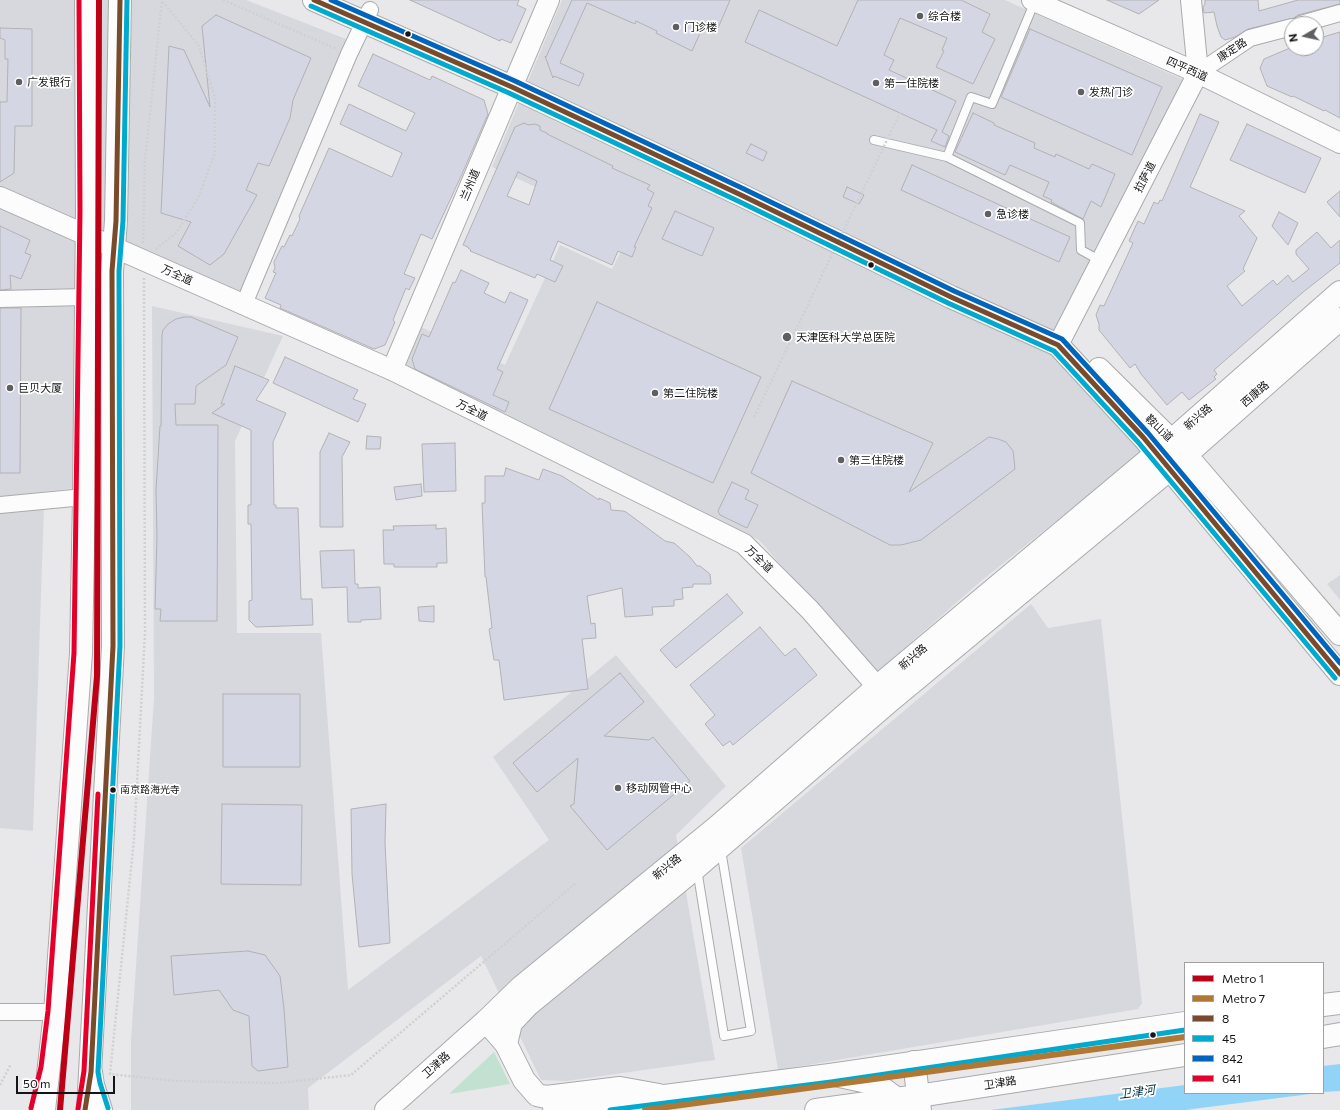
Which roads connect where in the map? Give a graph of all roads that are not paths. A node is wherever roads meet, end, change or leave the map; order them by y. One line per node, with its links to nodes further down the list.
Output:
1 (86, 0): 18 (main road)
2 (120, 0): 19 (main road)
3 (314, 0): 9 (main road, 鞍山道)
4 (349, 0): 9 (main road, 鞍山道)
5 (549, 0): 13 (street, 兰州道)
6 (1191, 0): 12 (street)
7 (1033, 1): 12 (street, 四平西道); 16 (lane)
8 (1340, 13): 10 (street)
9 (367, 16): 13 (main road, 鞍山道); 24 (street)
10 (1324, 18)
11 (1284, 29): 12 (street, 康定路)
12 (1198, 73): 15 (street, 四平西道); 20 (street, 拉萨道)
13 (514, 82): 26 (main road, 鞍山道); 27 (street, 兰州道)
14 (874, 140): 16 (lane)
15 (1340, 142)
16 (947, 157): 20 (lane)
17 (0, 197): 18 (street, 万全道)
18 (86, 235): 19 (street, 万全道); 22 (main road)
19 (114, 247): 24 (street, 万全道); 52 (main road)
20 (1101, 262): 26 (street, 拉萨道)
21 (1340, 292): 28 (main road, 新兴路)
22 (86, 298): 23 (street); 30 (main road)
23 (0, 299)
24 (244, 304): 27 (street, 万全道)
25 (1340, 320): 28 (main road, 西康路)
26 (1061, 340): 28 (main road, 鞍山道)
27 (392, 370): 34 (street, 万全道)
28 (1171, 449): 29 (main road, 鞍山道); 32 (main road, 鞍山道); 34 (main road, 新兴路)
29 (1170, 470): 33 (main road, 鞍山道); 34 (main road)
30 (84, 497): 31 (street); 40 (main road)
31 (0, 505)
32 (1340, 634)
33 (1340, 674)
34 (884, 694): 35 (main road); 41 (main road, 新兴路)
35 (720, 847): 36 (main road); 36 (lane)
36 (697, 867): 45 (main road)
37 (1340, 1003): 38 (main road)
38 (1324, 1005)
39 (0, 1012): 40 (street)
40 (55, 1012): 51 (main road)
41 (486, 1021): 45 (main road); 61 (main road, 卫津路)
42 (1184, 1023): 49 (main road)
43 (1340, 1034): 44 (main road)
44 (1324, 1037)
45 (506, 1044): 54 (main road)
46 (1324, 1044): 47 (main road)
47 (1340, 1045)
48 (1184, 1055): 55 (main road, 卫津路)
49 (914, 1062): 50 (main road); 55 (main road)
50 (893, 1066): 53 (main road); 55 (main road)
51 (48, 1068): 57 (main road); 58 (main road)
52 (91, 1072): 59 (main road); 60 (main road)
53 (830, 1074): 54 (main road); 55 (main road)
54 (662, 1095): 62 (main road)
55 (908, 1105): 56 (main road, 卫津路)
56 (835, 1109)
57 (38, 1110)
58 (44, 1110)
59 (87, 1110)
60 (101, 1110)
61 (386, 1110)
62 (554, 1110)

